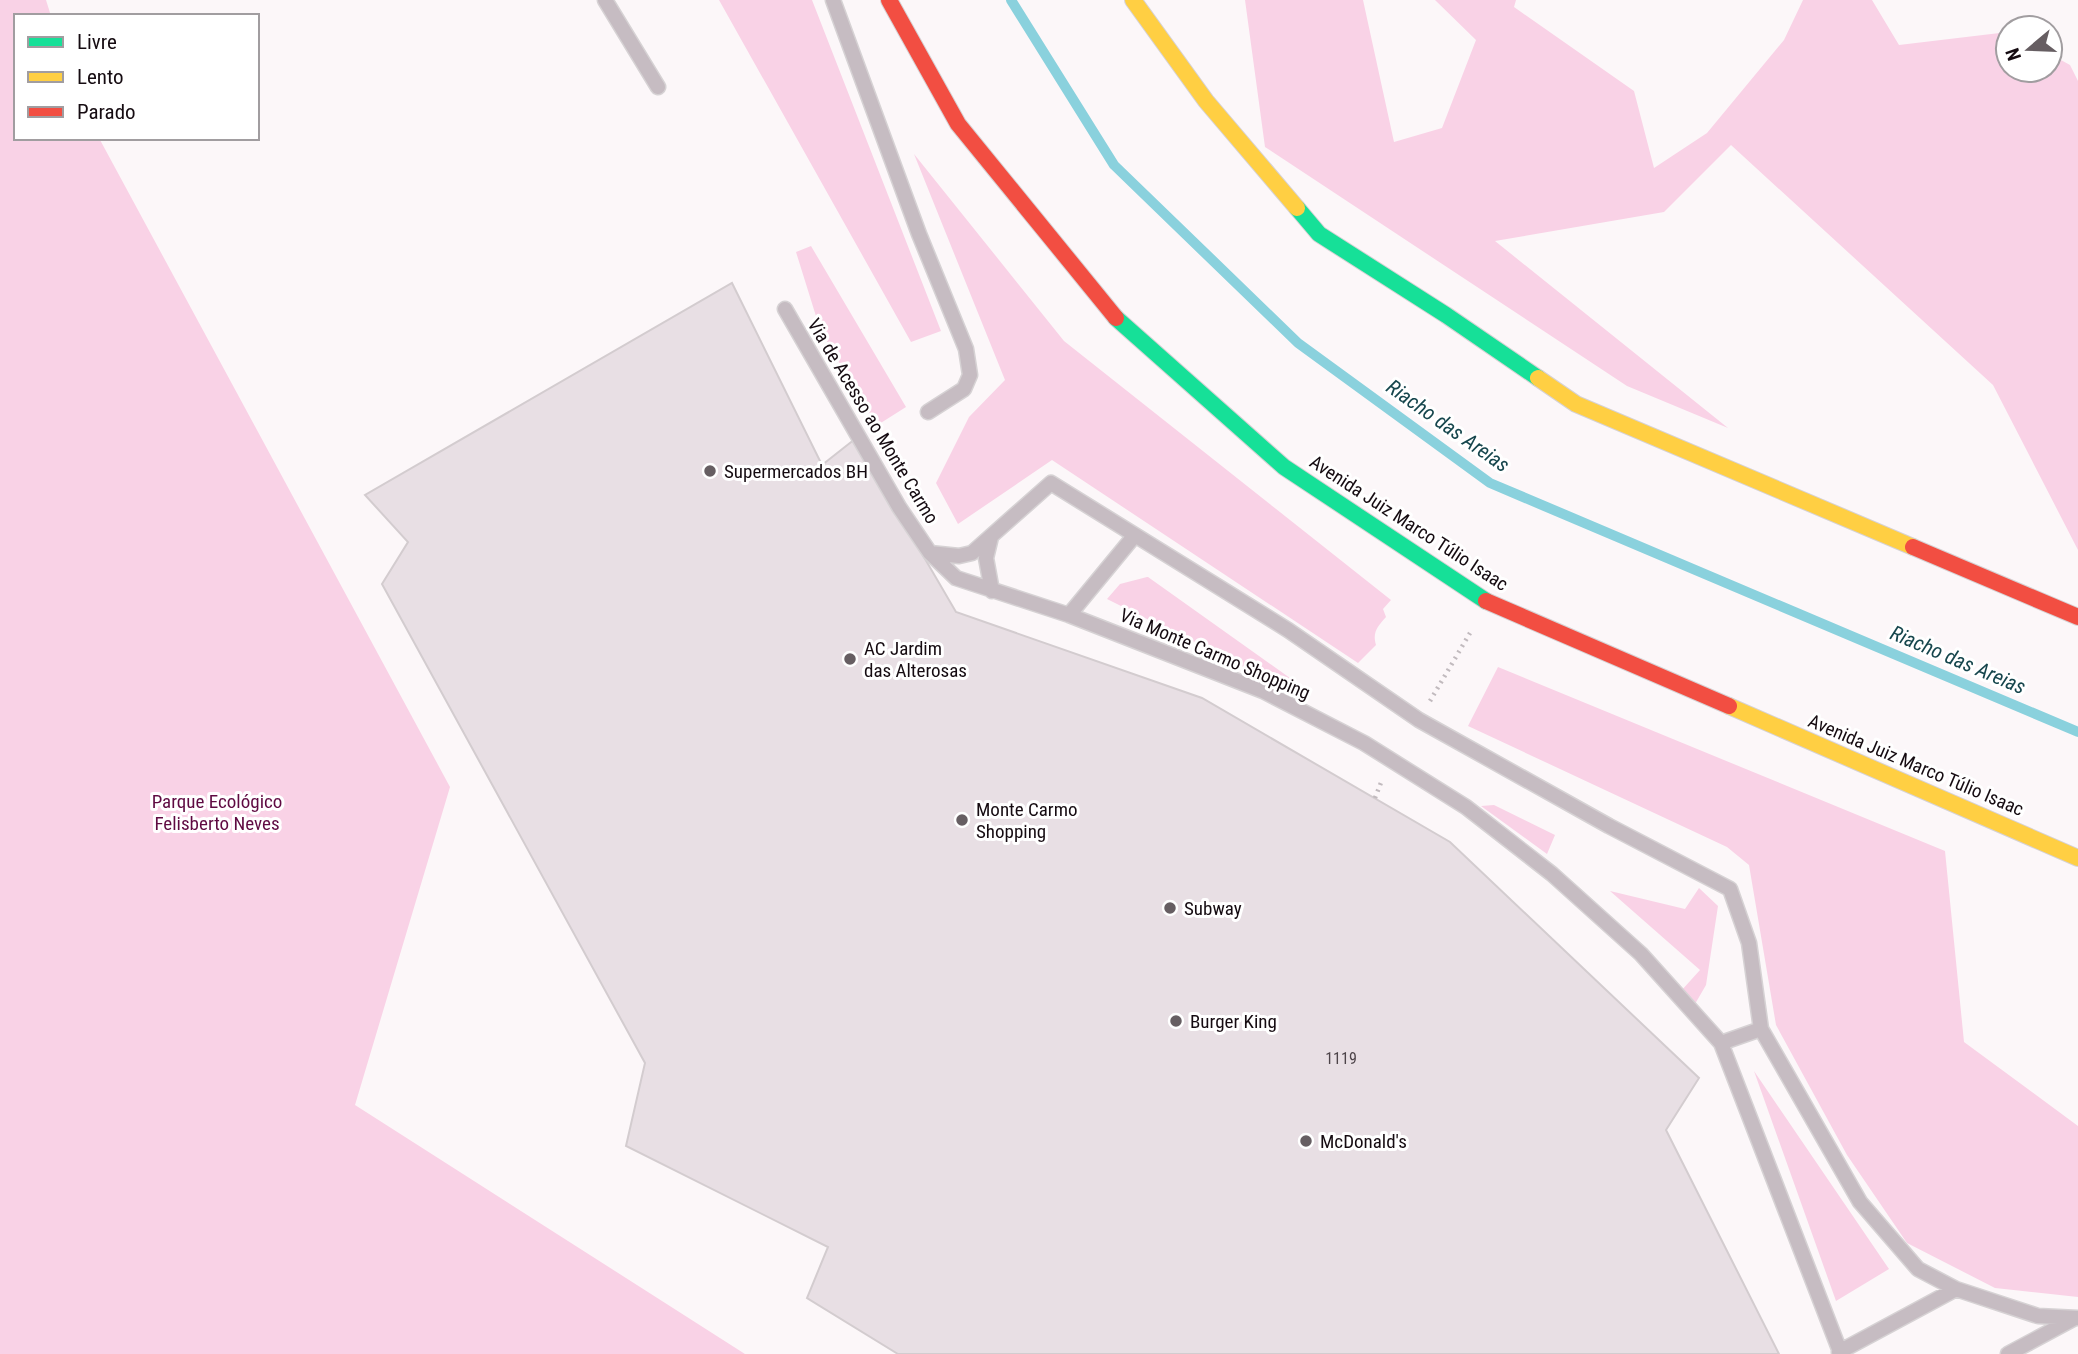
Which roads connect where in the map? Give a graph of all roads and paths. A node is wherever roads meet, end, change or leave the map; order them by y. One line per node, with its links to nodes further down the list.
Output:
1 (605, 0): 5 (lane)
2 (833, 0): 7 (lane)
3 (889, 0): 12 (main road, Avenida Juiz Marco Túlio Isaac)
4 (1133, 0): 14 (main road)
5 (658, 87)
6 (785, 309): 10 (lane, Via de Acesso ao Monte Carmo)
7 (928, 412)
8 (1135, 535): 9 (lane); 13 (lane); 15 (lane)
9 (991, 536): 10 (lane); 11 (lane)
10 (930, 553): 11 (lane, Via Monte Carmo Shopping)
11 (992, 591): 13 (lane, Via Monte Carmo Shopping)
12 (1488, 602): 15 (path); 16 (main road, Avenida Juiz Marco Túlio Isaac)
13 (1069, 615): 18 (lane, Via Monte Carmo Shopping)
14 (2078, 617)
15 (1419, 720): 17 (lane)
16 (2078, 858)
17 (1760, 1029): 18 (lane); 19 (lane)
18 (1721, 1043): 21 (lane)
19 (1956, 1289): 20 (lane); 21 (lane)
20 (2077, 1318): 22 (lane)
21 (1840, 1353)
22 (2008, 1354)

